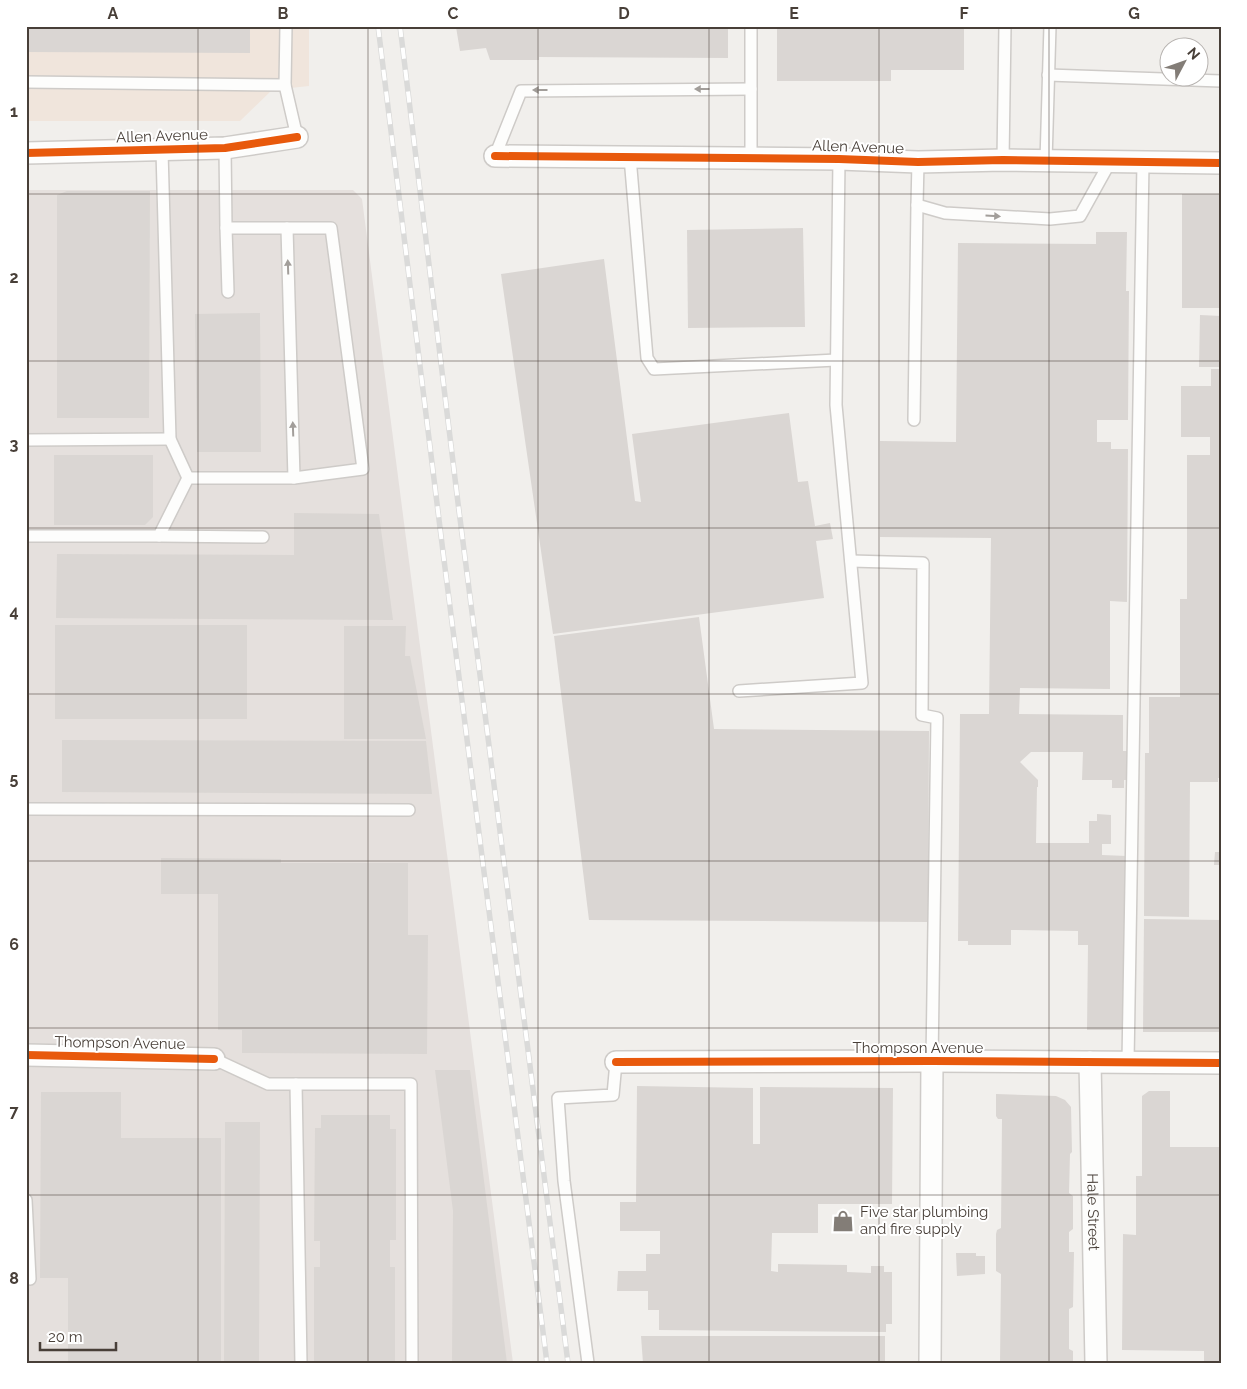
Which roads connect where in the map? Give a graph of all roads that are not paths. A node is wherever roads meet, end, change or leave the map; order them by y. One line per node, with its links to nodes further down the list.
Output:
1 (286, 26): 8 (lane)
2 (751, 26): 9 (lane)
3 (1005, 26): 18 (lane)
4 (1050, 26): 5 (lane)
5 (1048, 75): 6 (lane); 19 (lane)
6 (1221, 81)
7 (26, 82): 8 (lane)
8 (285, 85): 10 (lane)
9 (751, 89): 14 (lane, one-way to 14); 16 (lane)
10 (297, 137): 11 (street, Allen Avenue)
11 (224, 148): 12 (street, Allen Avenue); 25 (lane)
12 (162, 151): 13 (street, Allen Avenue); 30 (lane)
13 (26, 153)
14 (494, 156): 15 (street, Allen Avenue)
15 (630, 157): 16 (street, Allen Avenue); 28 (lane)
16 (751, 158): 17 (street, Allen Avenue)
17 (839, 159): 20 (street, Allen Avenue); 28 (lane)
18 (1003, 160): 19 (street, Allen Avenue); 20 (street, Allen Avenue)
19 (1046, 161): 21 (street, Allen Avenue)
20 (918, 162): 24 (lane)
21 (1110, 162): 22 (street, Allen Avenue); 24 (lane, one-way to 21)
22 (1143, 162): 23 (street, Allen Avenue); 46 (lane)
23 (1221, 163)
24 (917, 205): 29 (lane)
25 (226, 228): 26 (lane); 27 (lane)
26 (287, 228): 33 (lane, one-way to 26); 33 (lane)
27 (228, 292)
28 (836, 360): 37 (lane)
29 (914, 420)
30 (170, 439): 31 (lane); 32 (lane)
31 (26, 440)
32 (188, 478): 33 (lane); 35 (lane)
33 (294, 478)
34 (26, 536): 35 (lane)
35 (159, 536): 36 (lane)
36 (263, 537)
37 (851, 561): 38 (lane); 43 (lane)
38 (739, 691)
39 (26, 809): 40 (lane)
40 (409, 810)
41 (26, 1056): 42 (street, Thompson Avenue)
42 (214, 1059): 48 (lane)
43 (932, 1061): 44 (street, Thompson Avenue); 45 (street, Thompson Avenue); 54 (street)
44 (616, 1062): 53 (lane)
45 (1090, 1062): 46 (street, Thompson Avenue); 55 (street, Hale Street)
46 (1128, 1062): 47 (street, Thompson Avenue)
47 (1221, 1063)
48 (296, 1084): 51 (lane); 52 (lane)
49 (26, 1200): 50 (lane)
50 (30, 1279)
51 (301, 1363)
52 (412, 1363)
53 (588, 1363)
54 (930, 1363)
55 (1096, 1363)

